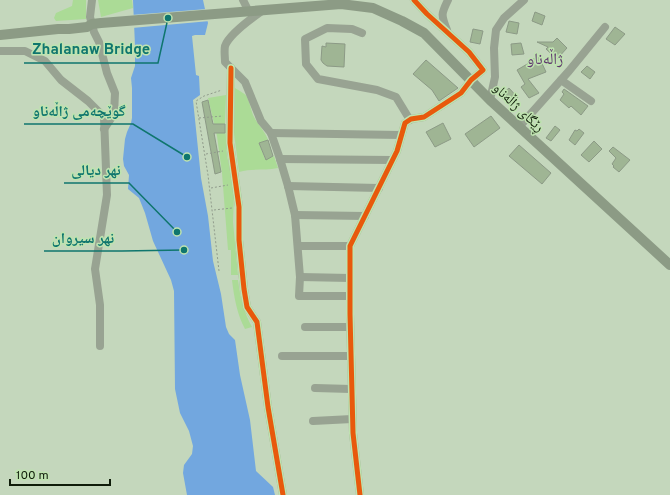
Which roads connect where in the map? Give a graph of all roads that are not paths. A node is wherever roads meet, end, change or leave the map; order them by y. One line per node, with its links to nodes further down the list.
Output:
1 (92, 0): 8 (street)
2 (243, 0): 6 (street)
3 (414, 0): 10 (street)
4 (448, 0): 10 (street)
5 (522, 1): 17 (street)
6 (249, 12): 7 (main road, ڕێگای ژاڵەناو); 8 (main road, ڕێگای ژاڵەناو)
7 (262, 12): 14 (street); 15 (main road, ڕێگای ژاڵەناو)
8 (97, 24): 12 (main road); 21 (street)
9 (605, 27): 16 (street)
10 (448, 32): 15 (street)
11 (362, 33): 19 (street)
12 (0, 36)
13 (0, 50): 21 (street)
14 (231, 68): 22 (street); 45 (street)
15 (471, 80): 17 (main road, ڕێگای ژاڵەناو); 19 (street)
16 (561, 80): 18 (street); 20 (street)
17 (490, 100): 20 (main road, ڕێگای ژاڵەناو)
18 (591, 101)
19 (410, 120): 23 (street)
20 (519, 126): 32 (main road, ڕێگای ژاڵەناو)
21 (104, 130): 38 (street)
22 (271, 133): 23 (street); 24 (street)
23 (401, 135): 25 (street)
24 (280, 160): 25 (street); 26 (street)
25 (392, 160): 27 (street)
26 (288, 186): 27 (street); 28 (street)
27 (379, 188): 29 (street)
28 (295, 216): 29 (street); 30 (street)
29 (365, 216): 31 (street)
30 (298, 246): 31 (street); 33 (street)
31 (350, 246): 34 (street)
32 (670, 265)
33 (300, 277): 34 (street); 35 (street)
34 (350, 278): 35 (street)
35 (350, 296): 37 (street)
36 (305, 327): 37 (street)
37 (350, 327): 40 (street)
38 (100, 346)
39 (282, 356): 40 (street)
40 (350, 356): 42 (street)
41 (315, 388): 42 (street)
42 (351, 389): 43 (street)
43 (352, 419): 44 (street); 46 (street)
44 (313, 421)
45 (283, 495)
46 (360, 495)

